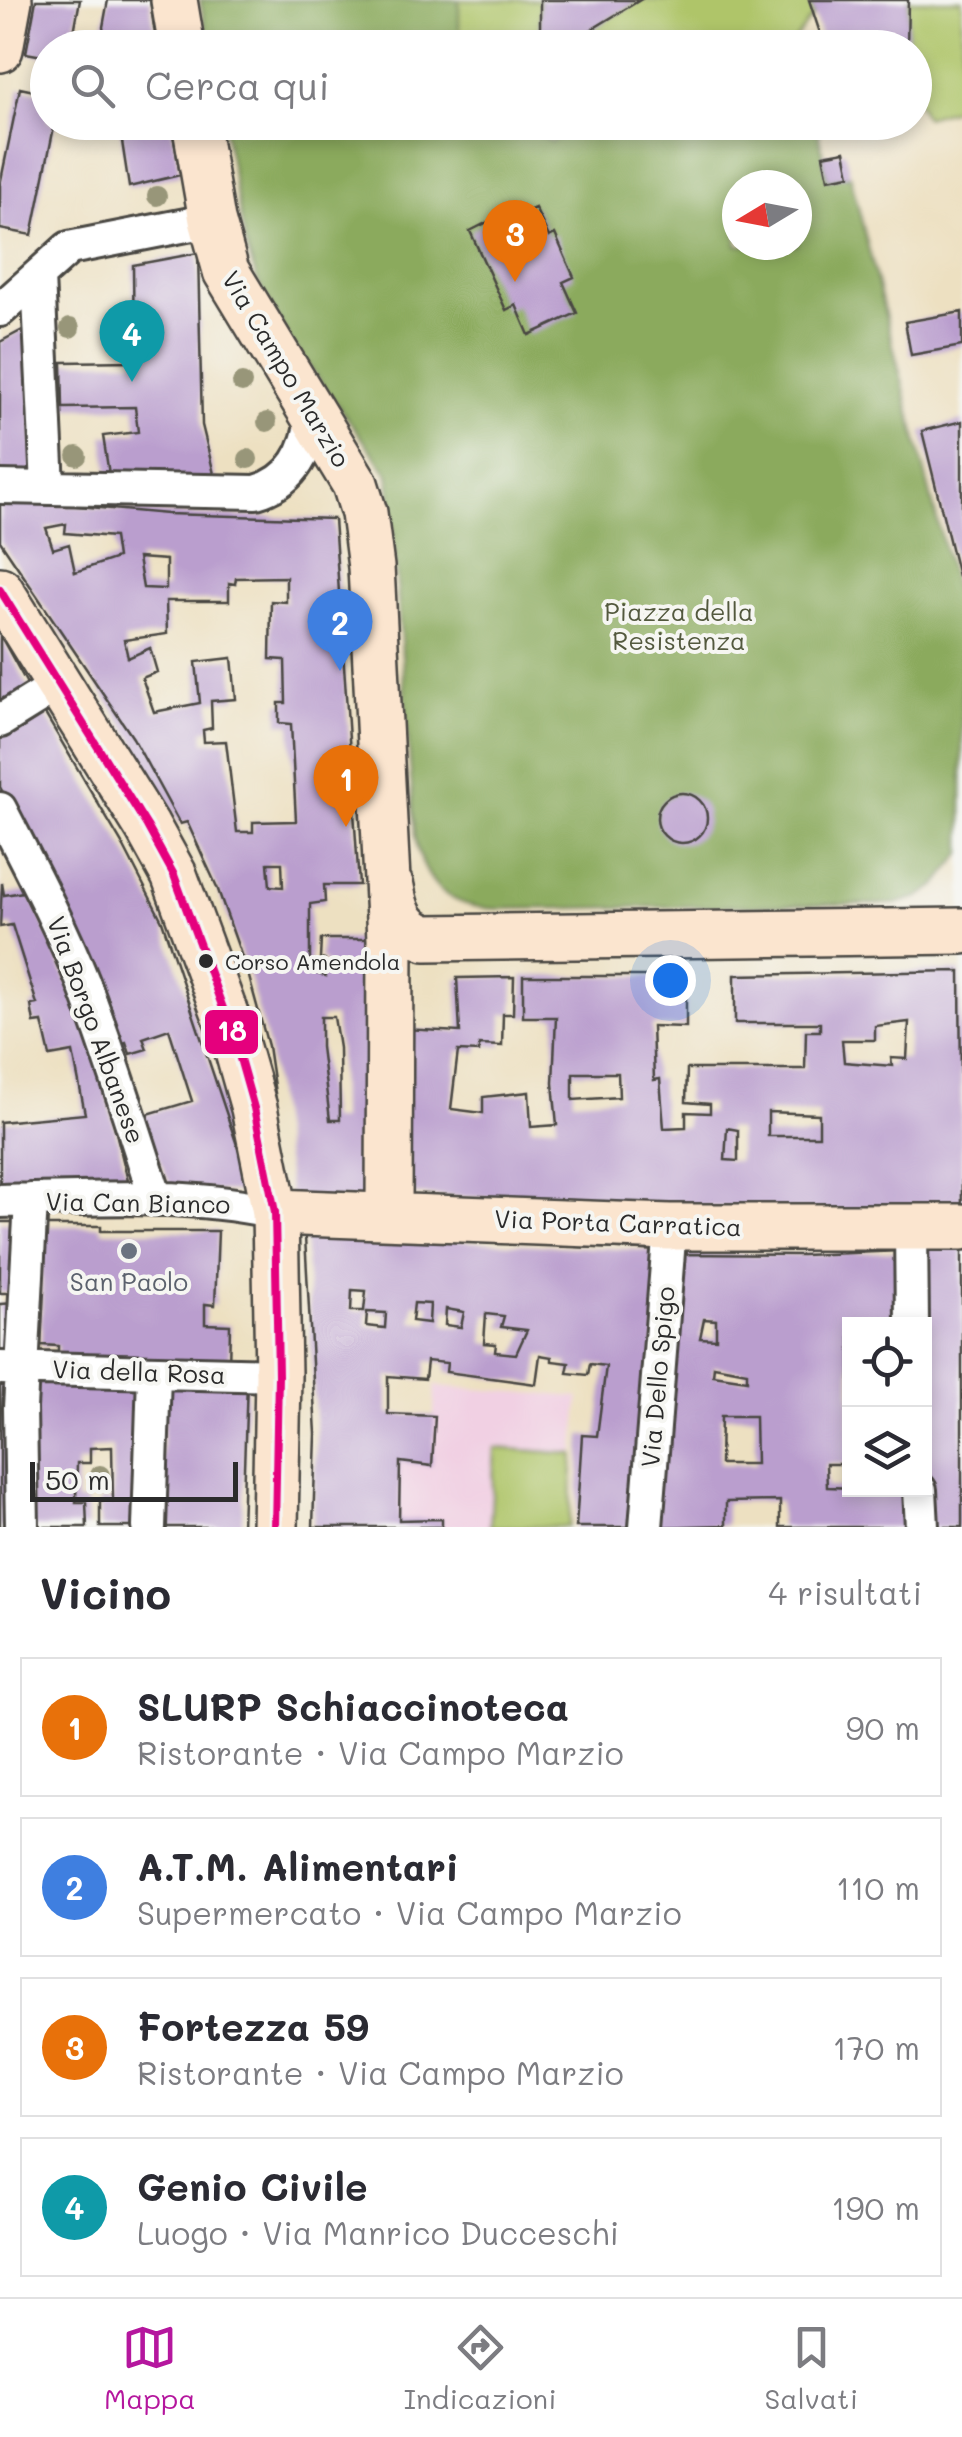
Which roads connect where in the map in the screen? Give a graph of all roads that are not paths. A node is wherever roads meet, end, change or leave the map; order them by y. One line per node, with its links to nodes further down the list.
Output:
1 (8, 0): 4 (street)
2 (174, 0): 3 (street)
3 (179, 30)
4 (0, 49)
5 (198, 140): 6 (street, Via Campo Marzio)
6 (212, 220): 7 (street); 9 (street, Via Campo Marzio)
7 (38, 277): 8 (street); 11 (street)
8 (0, 310)
9 (313, 415): 11 (street); 16 (street, Via Campo Marzio)
10 (0, 486): 11 (street)
11 (48, 487)
12 (0, 590): 13 (street)
13 (58, 684): 14 (street); 20 (street)
14 (0, 721)
15 (0, 810): 18 (street, Via Borgo Albanese)
16 (386, 862): 17 (street); 21 (street, Via Campo Marzio)
17 (962, 931)
18 (156, 1200): 19 (street, Via Can Bianco); 20 (street, Via Can Bianco)
19 (16, 1201): 26 (street)
20 (275, 1212): 21 (street, Via Porta Carratica); 28 (street)
21 (388, 1214): 22 (street, Via Porta Carratica)
22 (670, 1226): 23 (street, Via Porta Carratica); 33 (street, Via Dello Spigo)
23 (911, 1228): 24 (street, Via Porta Carratica); 25 (street)
24 (962, 1228)
25 (912, 1317)
26 (12, 1368): 27 (street, Via della Rosa); 30 (street)
27 (154, 1374): 28 (street, Via della Rosa); 31 (street)
28 (278, 1376): 32 (street)
29 (920, 1497): 34 (street)
30 (22, 1527)
31 (149, 1527)
32 (275, 1527)
33 (646, 1527)
34 (922, 1527)

